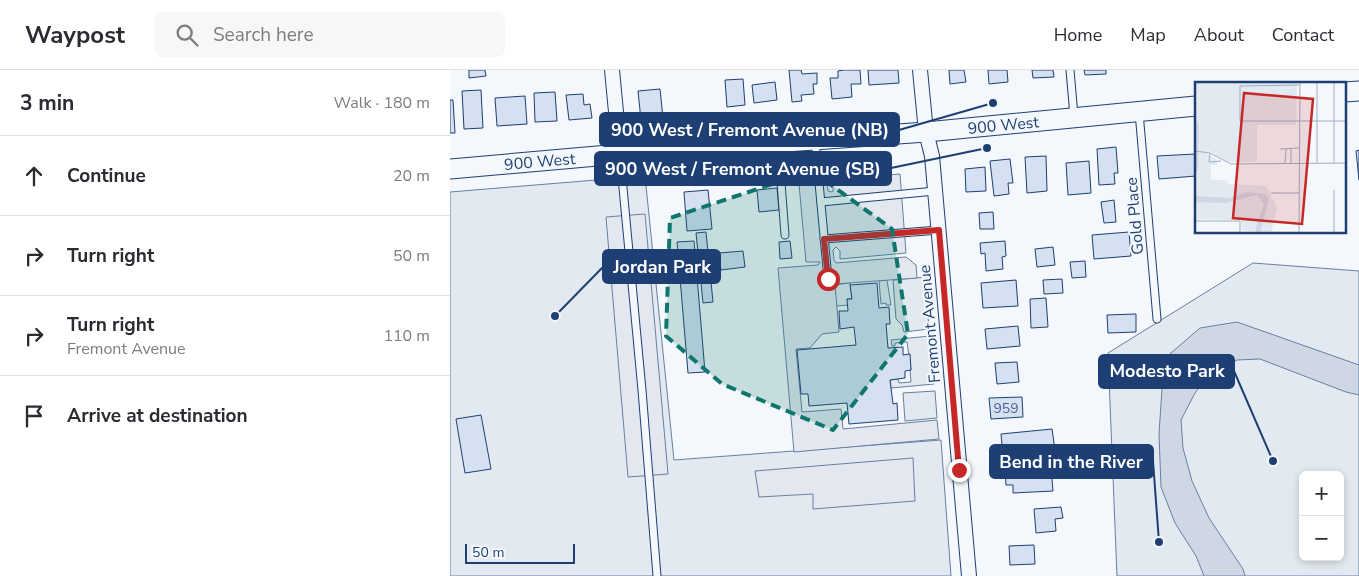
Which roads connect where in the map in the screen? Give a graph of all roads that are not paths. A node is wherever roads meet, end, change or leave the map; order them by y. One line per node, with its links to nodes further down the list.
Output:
1 (612, 70): 12 (street)
2 (920, 70): 9 (street, Fremont Avenue)
3 (1070, 70): 8 (lane)
4 (1359, 91): 5 (main road)
5 (1346, 92)
6 (1195, 106): 7 (main road, 900 West)
7 (1139, 112): 8 (main road, 900 West); 20 (lane, Gold Place)
8 (1074, 118): 9 (main road, 900 West)
9 (926, 132): 10 (main road, 900 West); 14 (street, Fremont Avenue)
10 (815, 140): 11 (main road, 900 West); 15 (lane)
11 (778, 143): 12 (main road, 900 West); 17 (lane)
12 (620, 154): 13 (main road, 900 West); 21 (lane)
13 (450, 169)
14 (935, 191): 15 (lane); 16 (street, Fremont Avenue)
15 (821, 202): 18 (lane)
16 (939, 230): 18 (lane); 22 (street, Fremont Avenue)
17 (785, 235)
18 (824, 239): 19 (lane)
19 (828, 279)
20 (1157, 319)
21 (657, 576)
22 (969, 576)

